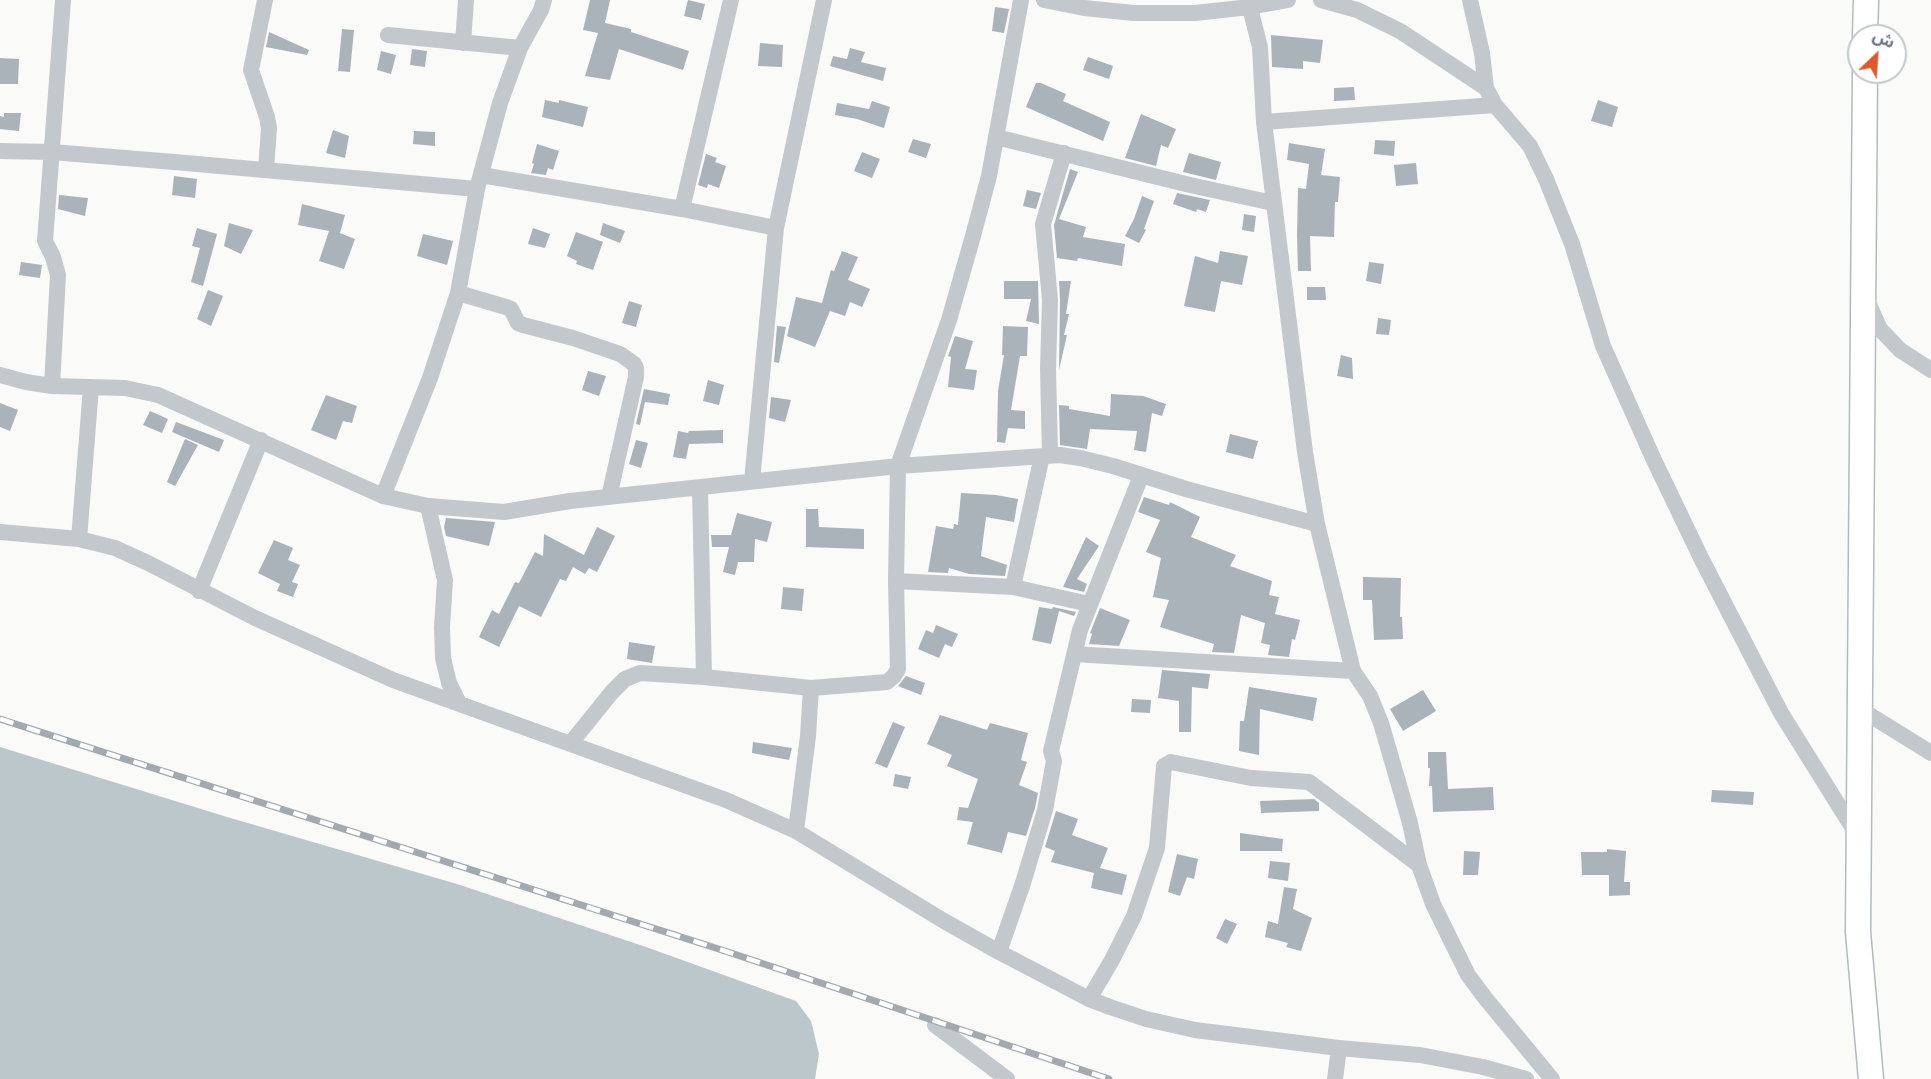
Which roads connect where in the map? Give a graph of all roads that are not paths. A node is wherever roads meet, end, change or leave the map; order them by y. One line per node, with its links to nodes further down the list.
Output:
1 (63, 0): 24 (street)
2 (265, 0): 26 (street)
3 (466, 0): 16 (street)
4 (544, 0): 17 (street)
5 (730, 0): 29 (street)
6 (824, 0): 30 (street)
7 (1021, 0): 22 (street)
8 (1044, 0): 13 (street)
9 (1288, 0): 13 (street)
10 (1321, 0): 19 (street)
11 (1470, 0): 19 (street)
12 (1866, 0): 14 (street)
13 (1249, 3): 21 (street)
14 (1865, 24)
15 (388, 35): 16 (street)
16 (463, 43): 17 (street)
17 (520, 48): 27 (street)
18 (1865, 84): 31 (street)
19 (1486, 88): 20 (street)
20 (1495, 105): 21 (street); 62 (street)
21 (1264, 122): 28 (street)
22 (996, 137): 25 (street); 39 (street)
23 (0, 152): 24 (street)
24 (52, 152): 26 (street); 35 (street)
25 (1064, 153): 28 (street); 38 (street)
26 (266, 170): 27 (street)
27 (479, 182): 29 (street); 32 (street)
28 (1273, 203): 46 (street)
29 (682, 209): 30 (street)
30 (776, 228): 41 (street)
31 (1863, 292): 33 (street); 58 (street)
32 (458, 293): 43 (street); 44 (street)
33 (1931, 370)
34 (0, 375): 35 (street)
35 (52, 386): 36 (street)
36 (92, 387): 37 (street); 48 (street)
37 (261, 440): 43 (street); 51 (street)
38 (1046, 456): 39 (street); 40 (street); 50 (street)
39 (898, 466): 41 (street); 49 (street)
40 (1141, 476): 46 (street); 52 (street)
41 (752, 481): 42 (street)
42 (700, 488): 44 (street); 55 (street)
43 (383, 496): 45 (street)
44 (609, 497): 45 (street)
45 (428, 506): 57 (street)
46 (1317, 524): 54 (street)
47 (0, 532): 48 (street)
48 (79, 539): 51 (street)
49 (896, 581): 50 (street); 56 (street)
50 (1013, 587): 52 (street)
51 (199, 591): 57 (street)
52 (1089, 604): 53 (street)
53 (1074, 654): 54 (street); 64 (street)
54 (1353, 671): 63 (street)
55 (704, 677): 56 (street); 59 (street)
56 (811, 688): 61 (street)
57 (459, 703): 59 (street)
58 (1860, 709): 60 (street); 62 (street)
59 (570, 744): 61 (street)
60 (1931, 753)
61 (796, 831): 64 (street)
62 (1859, 838): 72 (street)
63 (1419, 865): 65 (street); 71 (street)
64 (999, 952): 65 (street)
65 (1089, 999): 67 (street)
66 (935, 1024): 68 (street)
67 (1339, 1048): 69 (street); 70 (street)
68 (1007, 1079)
69 (1335, 1079)
70 (1526, 1079)
71 (1552, 1079)
72 (1871, 1079)

